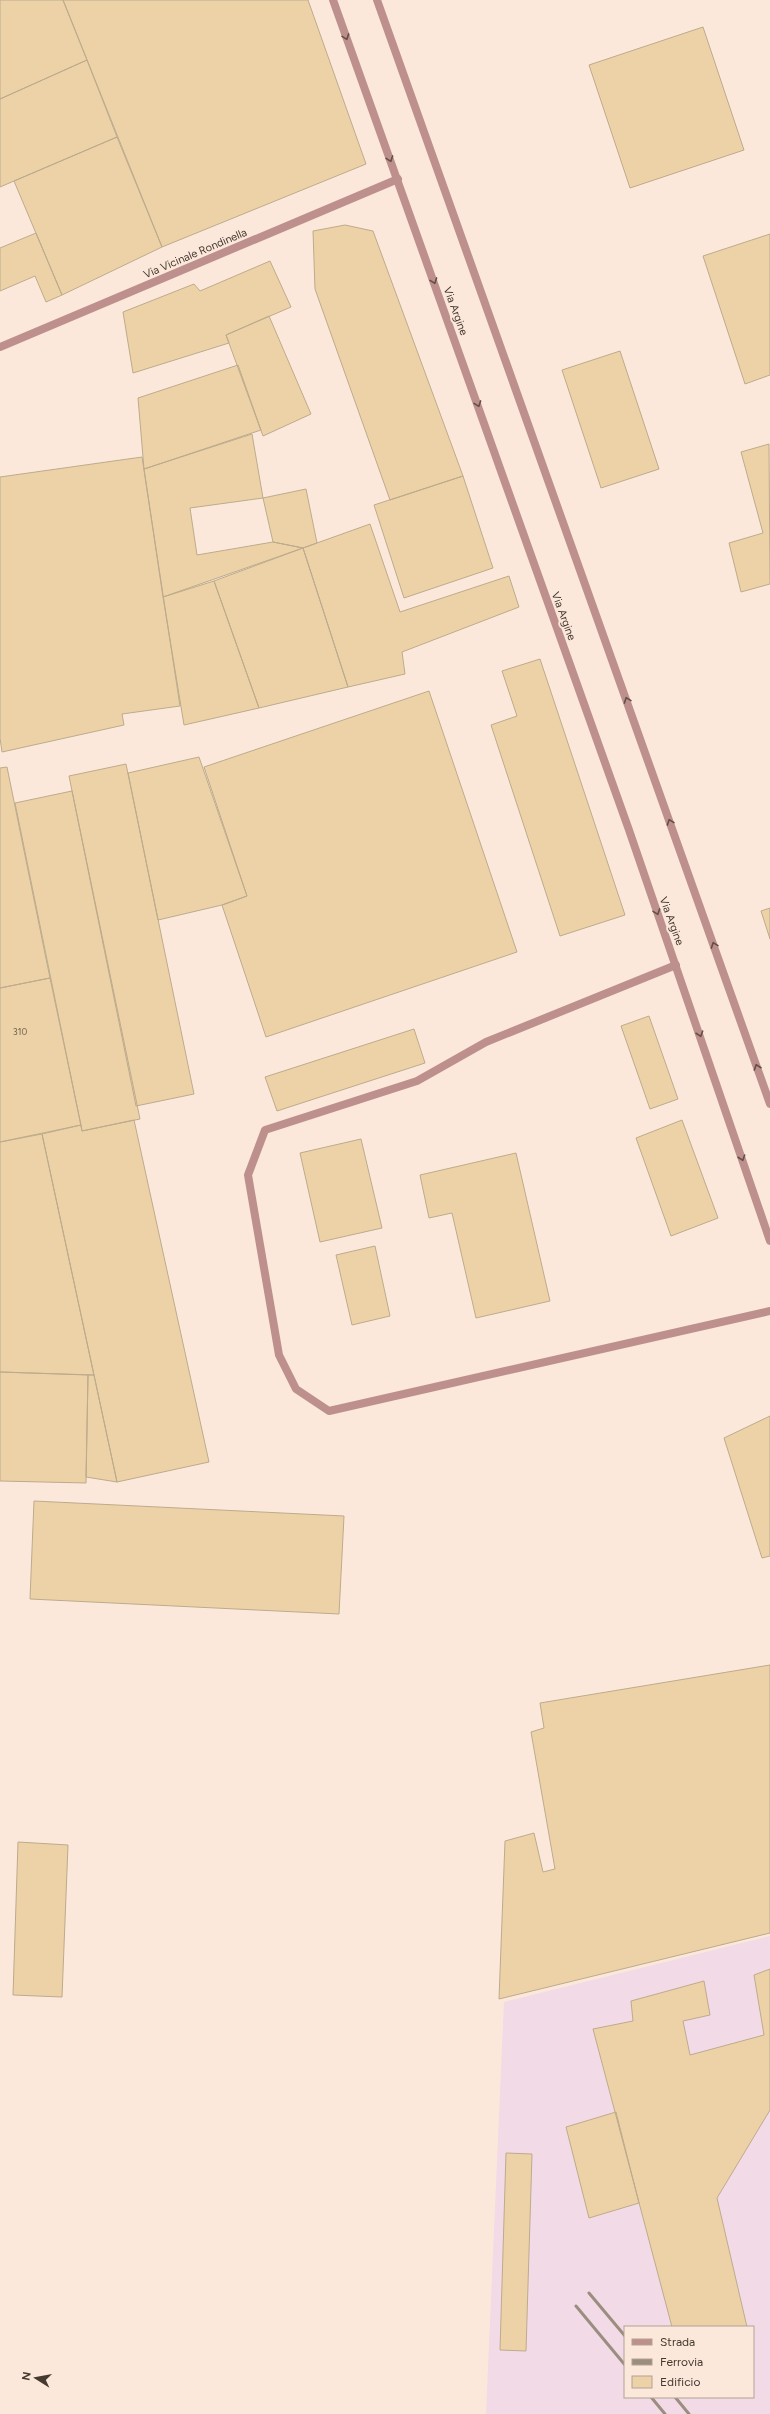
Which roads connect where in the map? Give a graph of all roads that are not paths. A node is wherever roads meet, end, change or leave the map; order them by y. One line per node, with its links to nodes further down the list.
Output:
1 (333, 0): 3 (street, Via Argine, one-way to 3)
2 (377, 0): 6 (street, one-way to 2)
3 (398, 179): 4 (street, Via Vicinale Rondinella); 5 (street, Via Argine, one-way to 5)
4 (0, 347)
5 (676, 965): 7 (street, Via Argine, one-way to 7); 8 (street)
6 (770, 1104)
7 (770, 1241)
8 (770, 1311)

